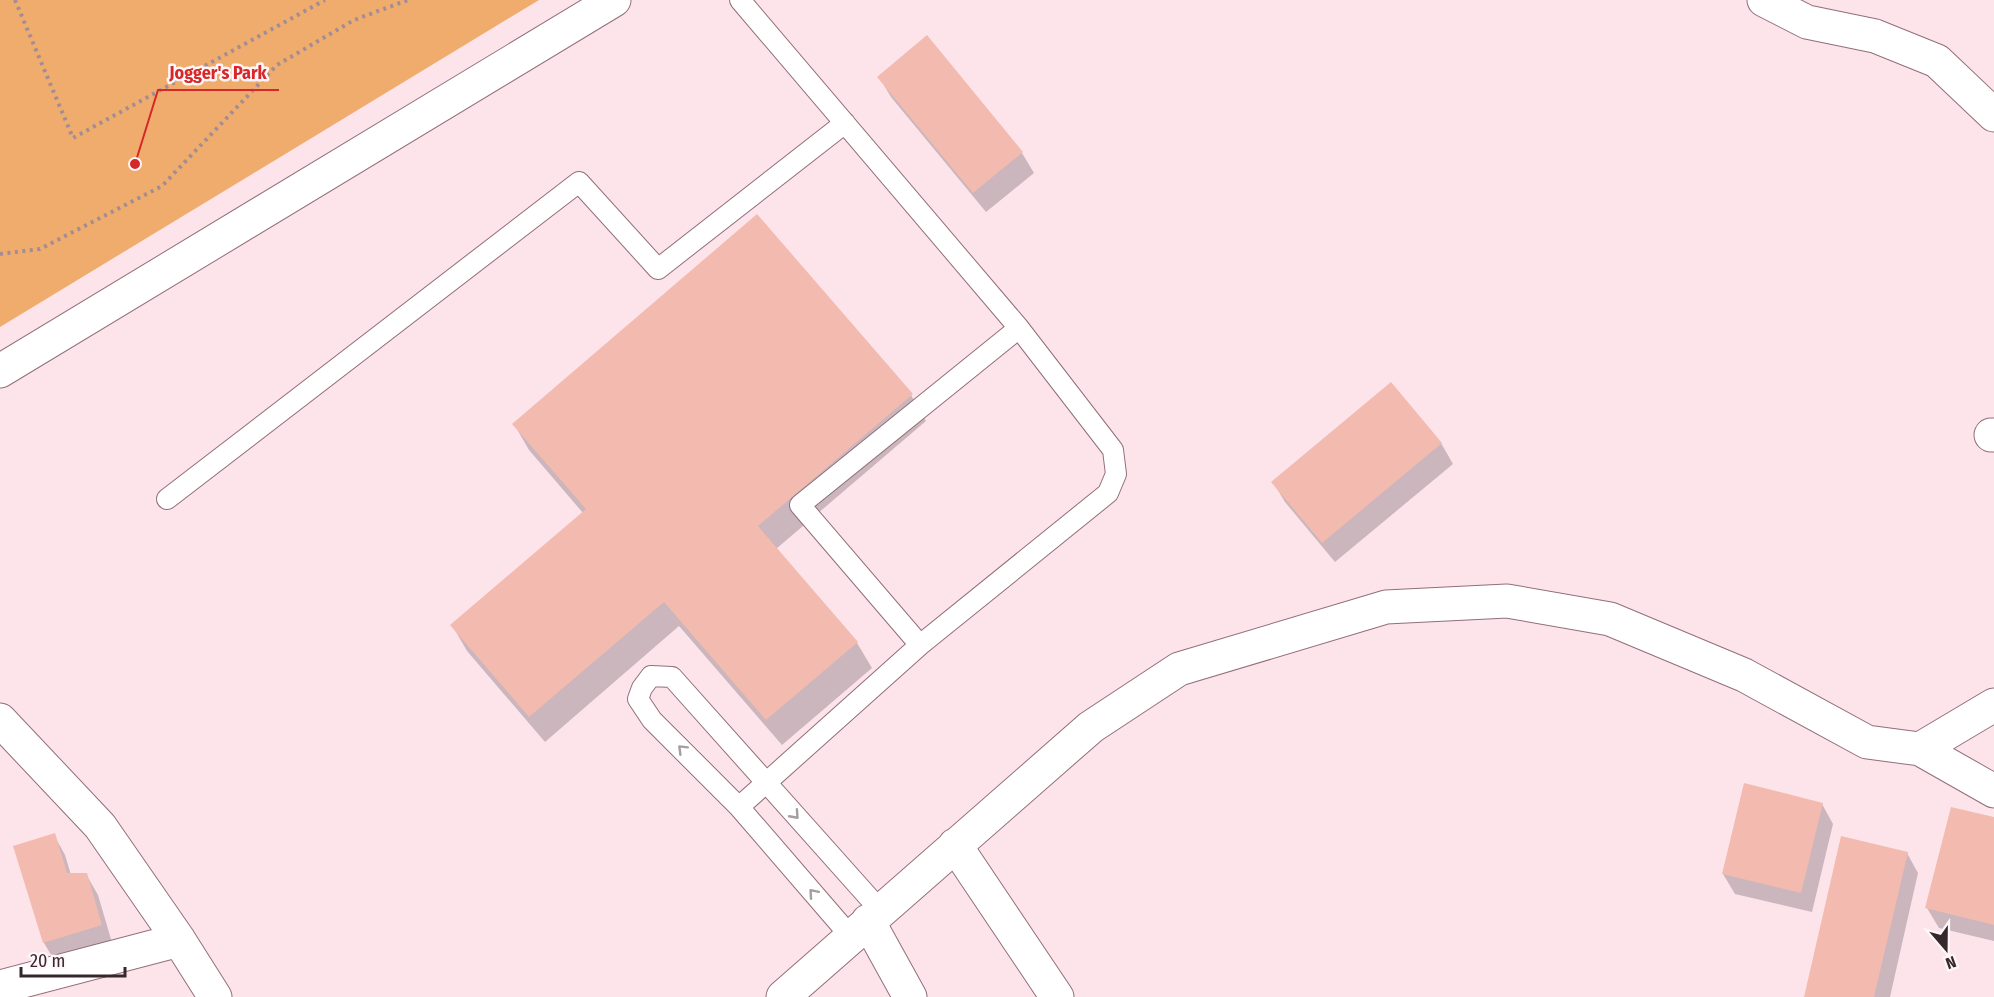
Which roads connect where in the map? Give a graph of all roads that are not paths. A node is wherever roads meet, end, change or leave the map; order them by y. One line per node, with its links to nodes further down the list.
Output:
1 (614, 0): 7 (street)
2 (740, 0): 5 (lane)
3 (1764, 0): 4 (street)
4 (1994, 115)
5 (845, 123): 6 (lane); 8 (lane)
6 (1018, 328): 9 (lane); 9 (lane)
7 (0, 371)
8 (167, 499)
9 (920, 645): 13 (lane)
10 (1994, 705): 12 (street)
11 (0, 720): 18 (street)
12 (1920, 748): 14 (street); 16 (street)
13 (766, 782): 15 (lane); 15 (lane, one-way to 13); 17 (lane, one-way to 17)
14 (1994, 791)
15 (739, 807): 17 (lane, one-way to 15)
16 (955, 845): 17 (street); 23 (street)
17 (867, 923): 21 (street); 22 (street)
18 (179, 940): 19 (street); 20 (street)
19 (0, 987)
20 (215, 997)
21 (783, 997)
22 (910, 997)
23 (1057, 997)

